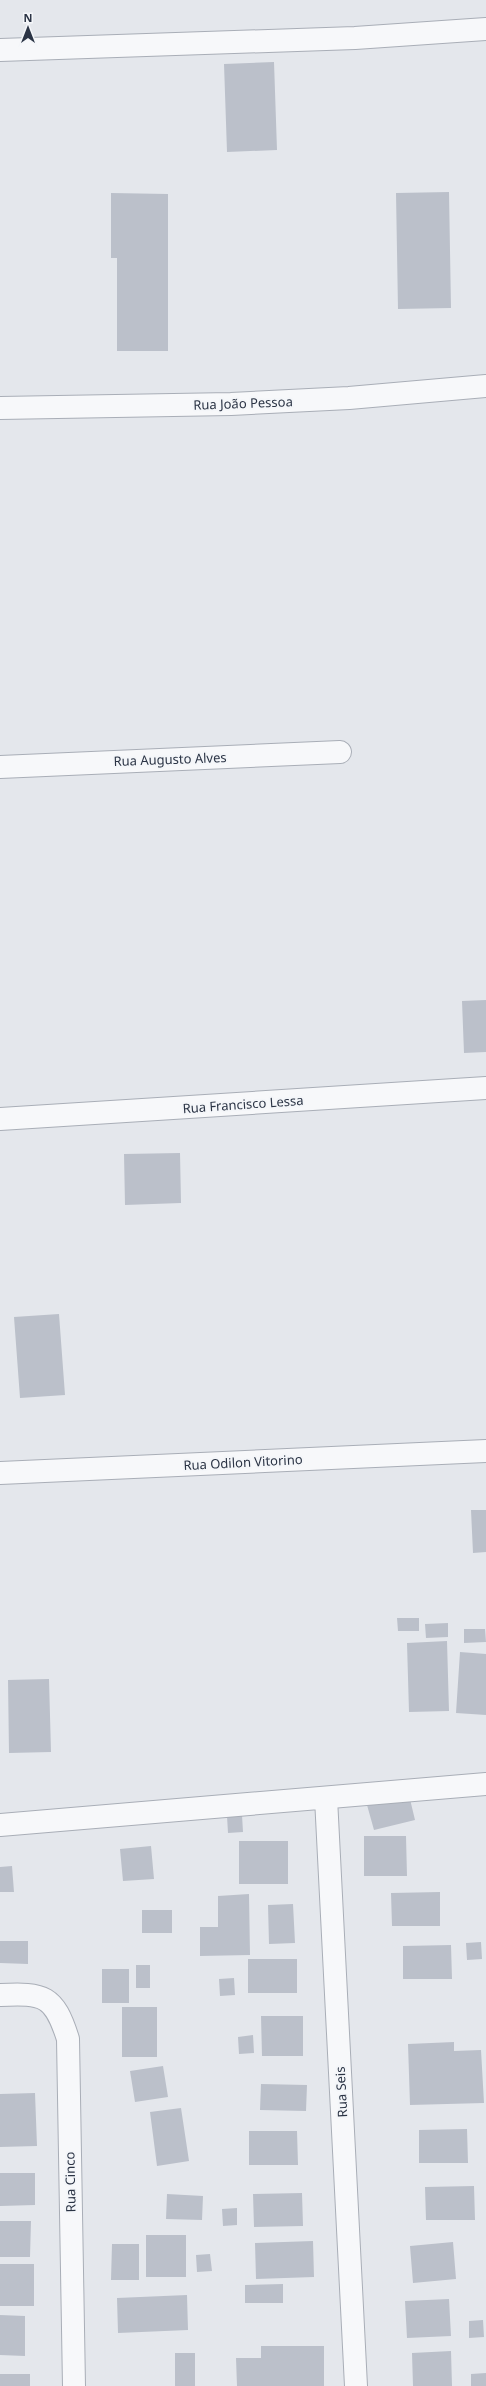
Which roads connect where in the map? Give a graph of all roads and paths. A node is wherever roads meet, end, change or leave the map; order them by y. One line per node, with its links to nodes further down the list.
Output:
1 (486, 29): 2 (street)
2 (0, 50)
3 (486, 386): 4 (street, Rua João Pessoa)
4 (0, 408)
5 (340, 752): 6 (street, Rua Augusto Alves)
6 (0, 767)
7 (486, 1088): 8 (street, Rua Francisco Lessa)
8 (0, 1119)
9 (486, 1451): 10 (street, Rua Odilon Vitorino)
10 (0, 1473)
11 (486, 1784): 12 (street)
12 (326, 1798): 13 (street); 16 (street, Rua Seis)
13 (0, 1825)
14 (0, 1996): 15 (street, Rua Cinco)
15 (74, 2386)
16 (356, 2386)

